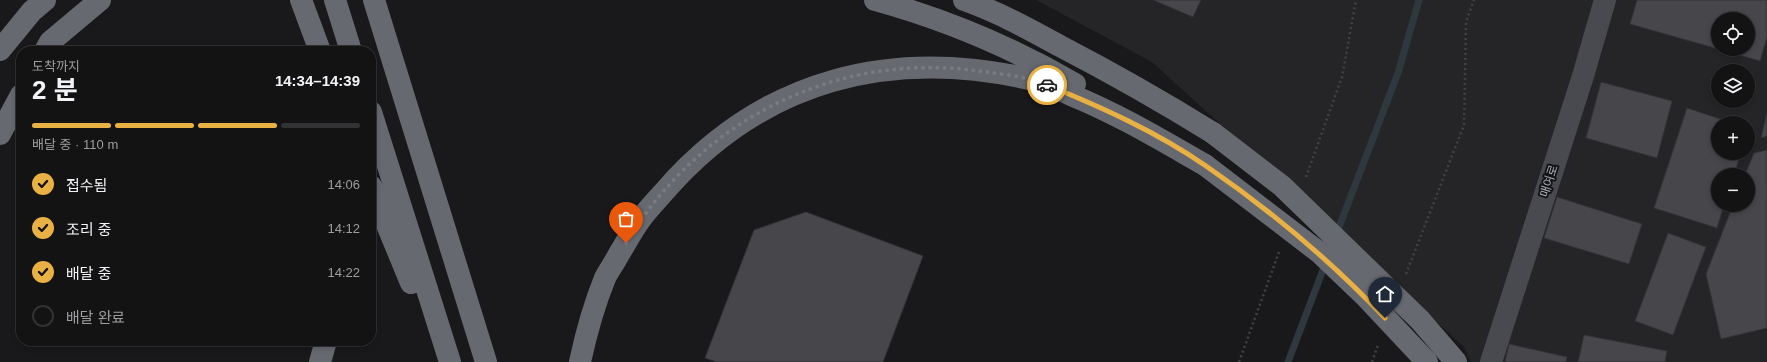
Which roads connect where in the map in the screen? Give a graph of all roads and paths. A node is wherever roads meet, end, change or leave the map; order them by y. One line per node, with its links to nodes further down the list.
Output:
1 (45, 0): 15 (highway)
2 (100, 0): 11 (highway)
3 (335, 0): 14 (highway)
4 (374, 0): 28 (highway)
5 (875, 0): 20 (highway)
6 (964, 0): 16 (highway)
7 (1006, 0): 16 (highway)
8 (1474, 0): 22 (path)
9 (1605, 0): 33 (street, 매여로)
10 (302, 2): 12 (highway); 13 (highway)
11 (48, 46)
12 (309, 46)
13 (318, 46)
14 (349, 46)
15 (0, 50)
16 (1164, 102): 32 (highway, bridge)
17 (16, 104): 19 (highway)
18 (376, 128): 27 (highway)
19 (0, 134)
20 (1205, 165): 29 (highway); 31 (highway, bridge)
21 (376, 198): 26 (highway)
22 (1404, 281)
23 (1381, 340): 30 (path)
24 (325, 346): 25 (highway)
25 (320, 362)
26 (445, 362)
27 (450, 362)
28 (486, 362)
29 (580, 362)
30 (1372, 362)
31 (1426, 362)
32 (1456, 362)
33 (1491, 362)

